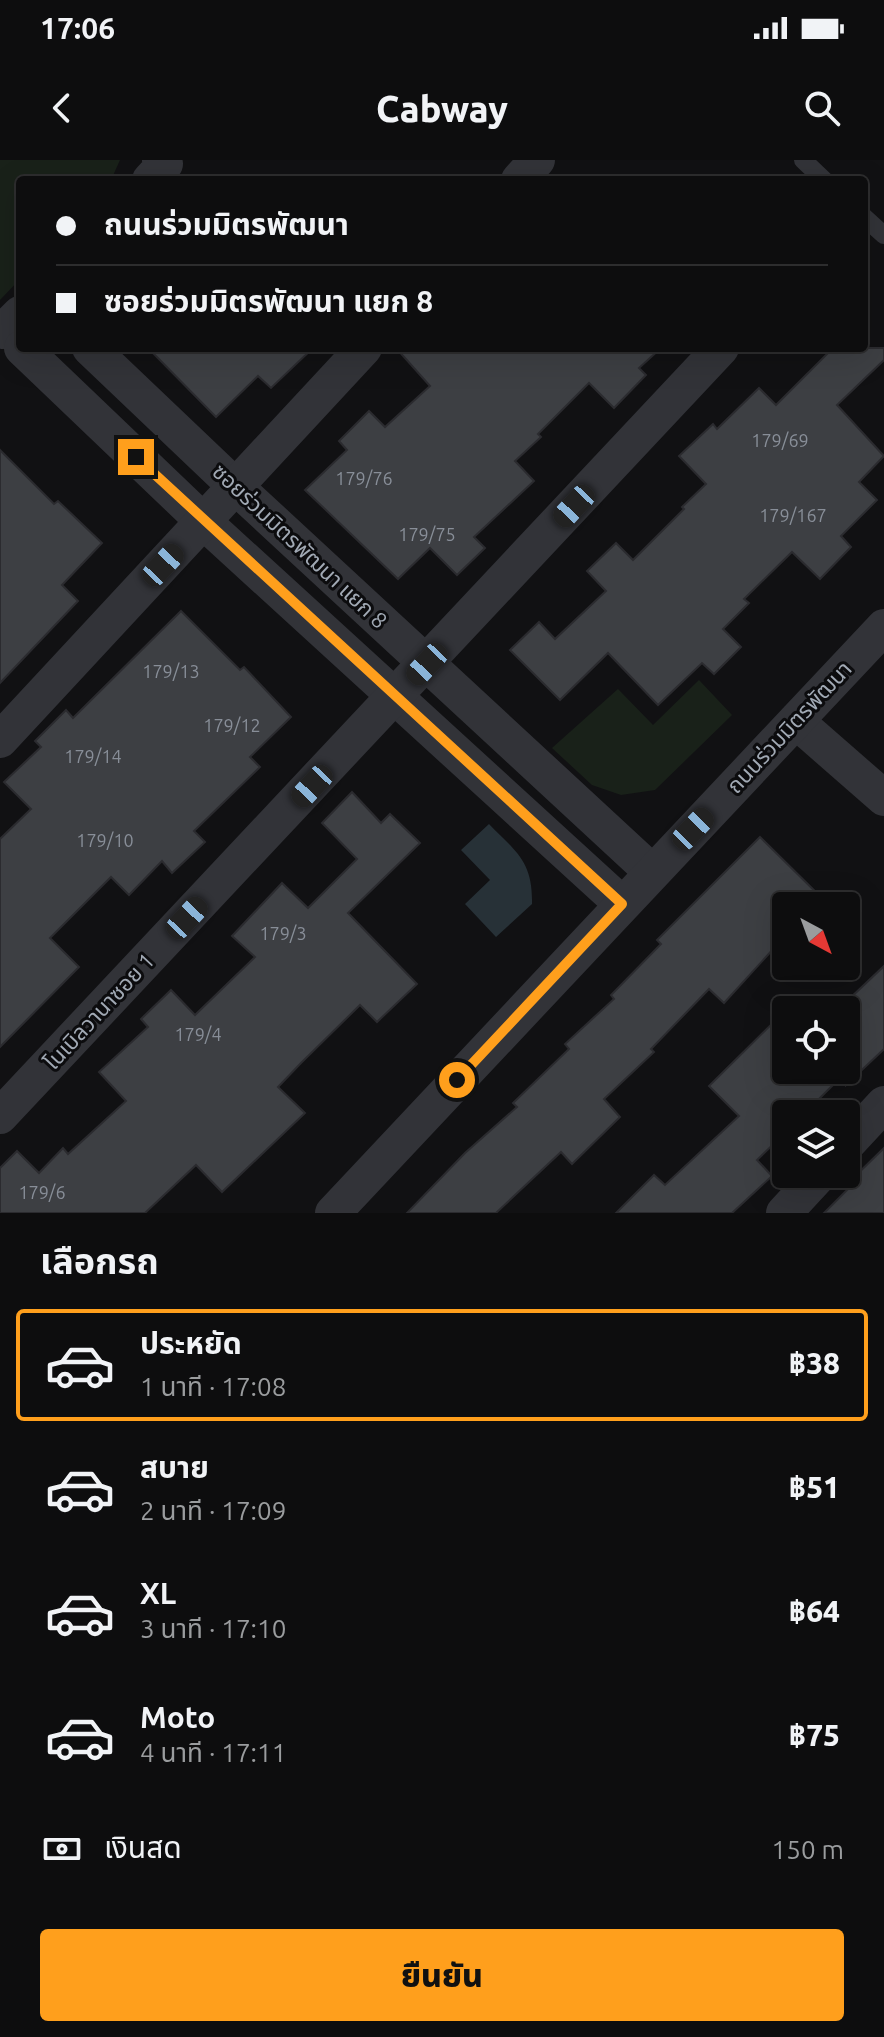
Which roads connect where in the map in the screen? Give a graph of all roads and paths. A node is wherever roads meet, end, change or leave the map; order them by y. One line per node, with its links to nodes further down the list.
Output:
1 (537, 160): 3 (street)
2 (803, 160): 4 (lane)
3 (523, 176)
4 (820, 176)
5 (868, 221): 6 (lane)
6 (884, 235)
7 (30, 352): 12 (street, ซอยร่วมมิตรพัฒนา แยก 8)
8 (94, 352): 11 (street, ซอยร่วมมิตรพัฒนา แยก 8)
9 (360, 352): 11 (street)
10 (717, 352): 14 (street, โนเบิลวานาซอย 1)
11 (236, 487): 12 (street); 14 (street, ซอยร่วมมิตรพัฒนา แยก 8)
12 (204, 522): 15 (street, ซอยร่วมมิตรพัฒนา แยก 8); 17 (street)
13 (884, 627): 16 (street, ถนนร่วมมิตรพัฒนา)
14 (427, 664): 15 (street, โนเบิลวานาซอย 1); 19 (street, ซอยร่วมมิตรพัฒนา แยก 8)
15 (396, 697): 20 (street, ซอยร่วมมิตรพัฒนา แยก 8); 22 (street, โนเบิลวานาซอย 1)
16 (796, 721): 18 (street); 19 (street, ถนนร่วมมิตรพัฒนา)
17 (0, 740)
18 (884, 798)
19 (652, 872): 20 (street, ถนนร่วมมิตรพัฒนา)
20 (622, 904): 25 (street, ถนนร่วมมิตรพัฒนา)
21 (884, 1104): 23 (street)
22 (0, 1116)
23 (860, 1130)
24 (807, 1188): 26 (street)
25 (333, 1213)
26 (784, 1213)

